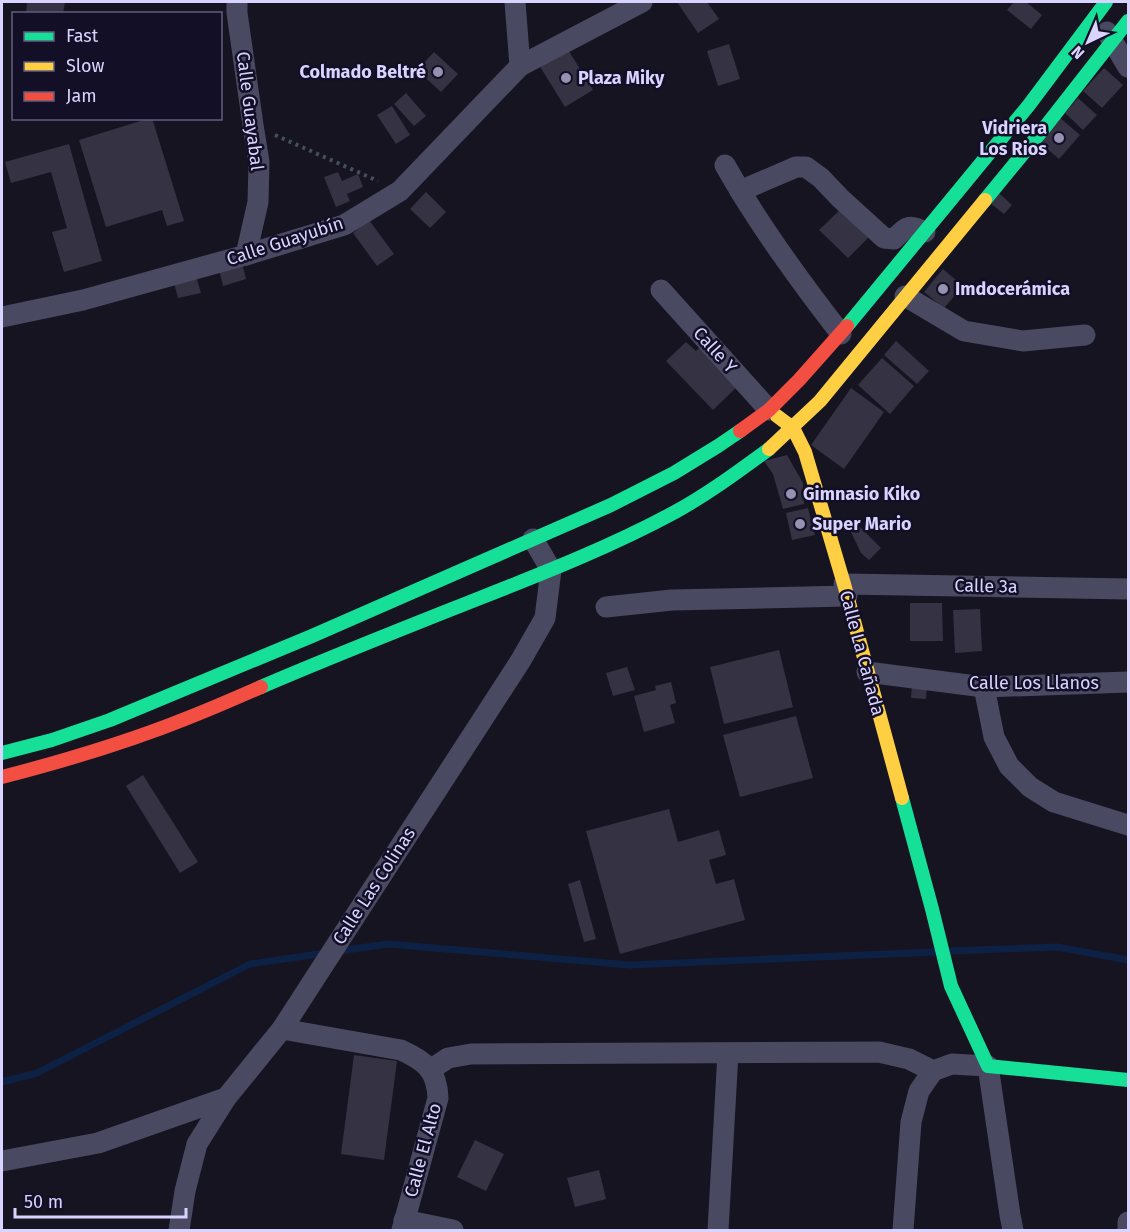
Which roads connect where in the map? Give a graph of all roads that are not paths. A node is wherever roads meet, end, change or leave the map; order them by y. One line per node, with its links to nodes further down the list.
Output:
1 (237, 2): 12 (street, Calle Guayabal)
2 (515, 2): 7 (street)
3 (642, 2): 7 (street, Calle Guayubín)
4 (1101, 9): 6 (street); 11 (main road)
5 (1128, 21): 6 (main road)
6 (1113, 42): 8 (street); 14 (main road)
7 (520, 66): 12 (street, Calle Guayubín)
8 (1128, 67)
9 (725, 165): 10 (street)
10 (740, 191): 11 (street); 16 (street)
11 (925, 232): 16 (main road)
12 (246, 255): 15 (street, Calle Guayubín)
13 (661, 290): 18 (street, Calle Y)
14 (905, 296): 17 (street); 19 (main road)
15 (2, 317)
16 (841, 334): 18 (main road)
17 (1085, 335)
18 (769, 410): 19 (main road, Calle La Cañada); 20 (main road)
19 (793, 429): 21 (main road); 23 (main road, Calle La Cañada)
20 (533, 539): 21 (street); 28 (main road)
21 (551, 570): 29 (main road); 31 (street, Calle Las Colinas)
22 (1128, 589): 23 (street, Calle 3a)
23 (846, 590): 24 (street, Calle 3a); 25 (main road, Calle La Cañada)
24 (606, 607)
25 (867, 672): 27 (street, Calle Los Llanos); 33 (main road, Calle La Cañada)
26 (1128, 682): 27 (street, Calle Los Llanos)
27 (984, 687): 30 (street)
28 (2, 753)
29 (2, 777)
30 (1128, 825)
31 (282, 1029): 34 (street); 37 (street, Calle Las Colinas)
32 (728, 1053): 34 (street); 35 (street); 43 (street)
33 (988, 1066): 35 (street); 36 (main road); 45 (street)
34 (430, 1070): 40 (street, Calle El Alto)
35 (933, 1071): 44 (street)
36 (1128, 1080)
37 (226, 1098): 38 (street); 41 (street, Calle Las Colinas)
38 (2, 1161)
39 (1128, 1222): 46 (street)
40 (403, 1225): 42 (street)
41 (179, 1230)
42 (453, 1230)
43 (718, 1230)
44 (903, 1230)
45 (1013, 1230)
46 (1128, 1230)

